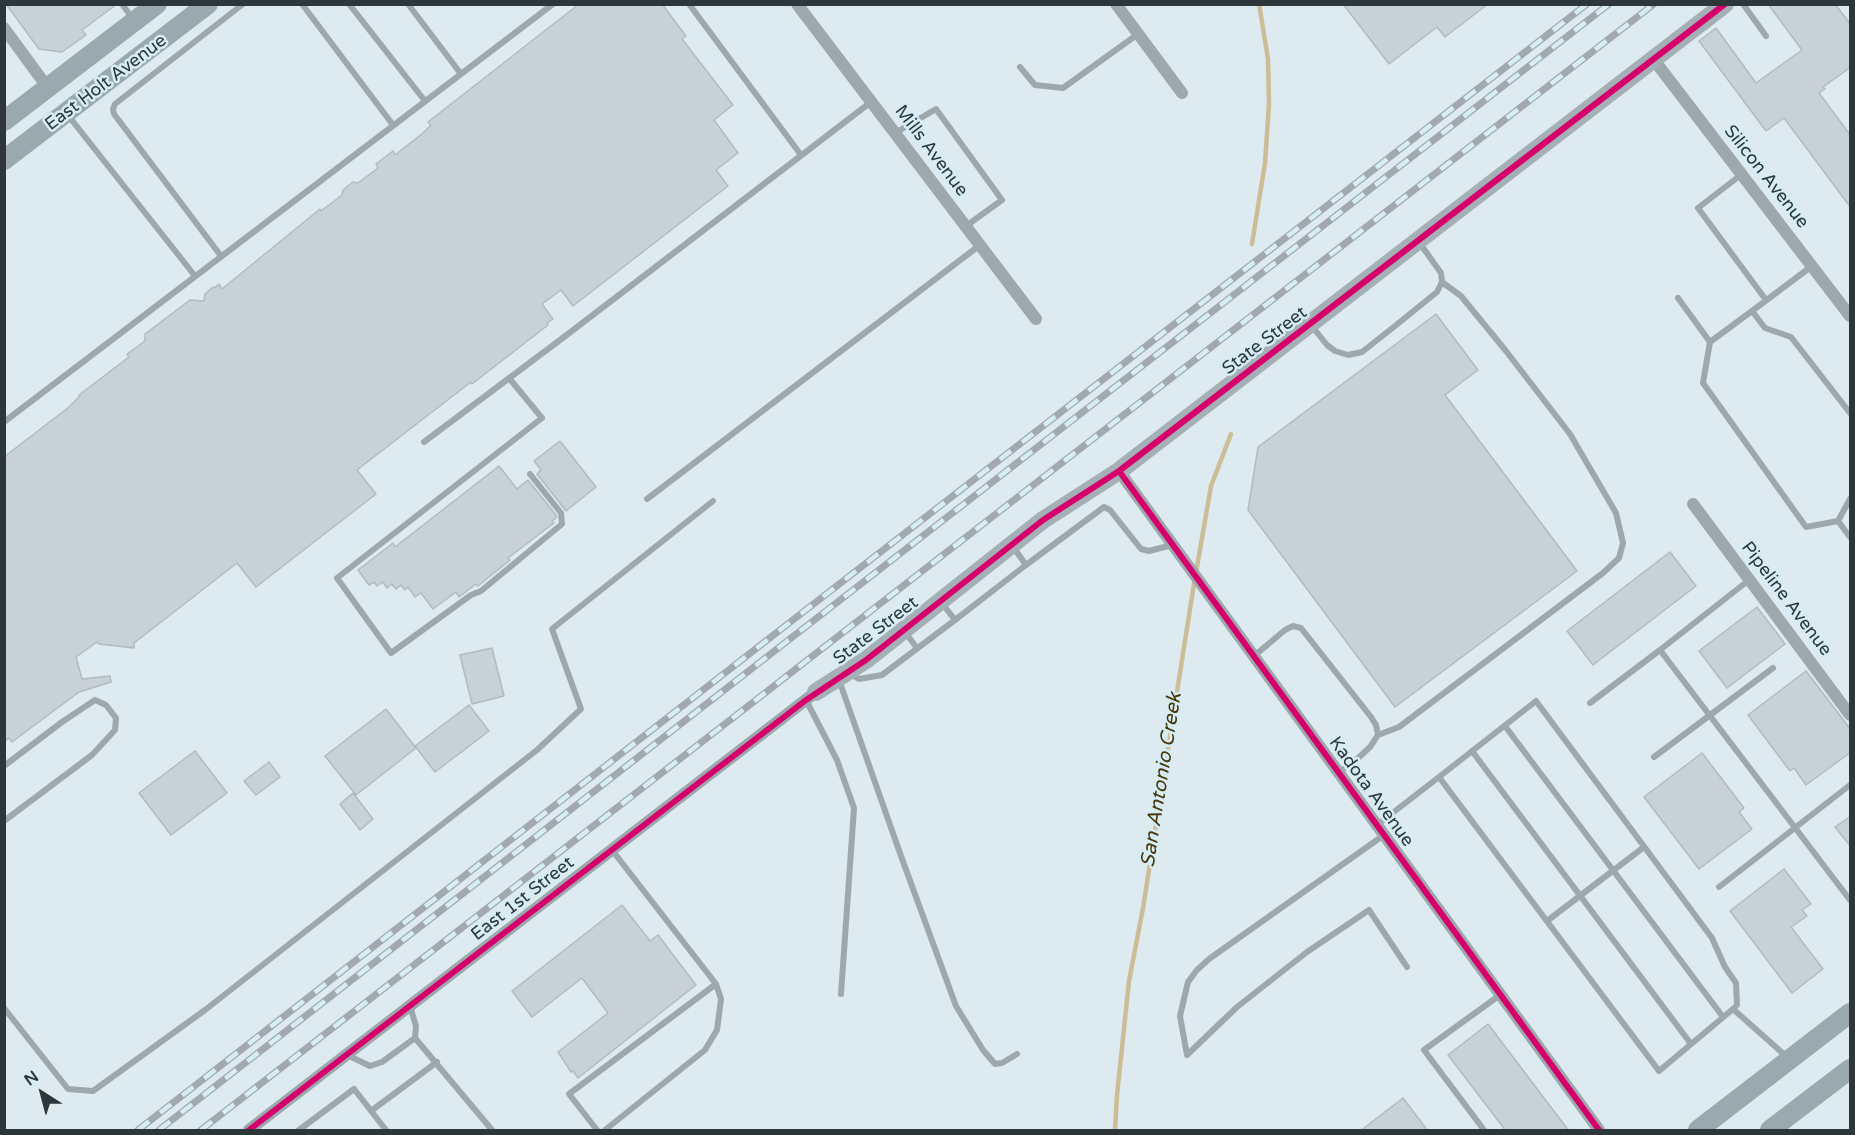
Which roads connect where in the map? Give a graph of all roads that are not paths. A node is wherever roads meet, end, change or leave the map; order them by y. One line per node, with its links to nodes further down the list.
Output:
1 (122, 4): 14 (lane)
2 (157, 4): 14 (main road, East Holt Avenue)
3 (208, 4): 25 (main road, East Holt Avenue)
4 (243, 4): 35 (lane)
5 (302, 4): 27 (lane)
6 (349, 4): 23 (lane)
7 (408, 4): 20 (lane)
8 (553, 4): 20 (lane)
9 (689, 4): 29 (lane)
10 (797, 4): 24 (street, Mills Avenue)
11 (1116, 4): 16 (street)
12 (1725, 4): 18 (street, State Street)
13 (1743, 4): 17 (lane)
14 (135, 22): 21 (main road, East Holt Avenue)
15 (4, 28): 21 (street)
16 (1138, 34): 19 (lane); 22 (street)
17 (1766, 36)
18 (1654, 60): 31 (street, Silicon Avenue); 33 (street, State Street)
19 (1020, 67)
20 (461, 74): 23 (lane)
21 (48, 88): 26 (main road, East Holt Avenue)
22 (1182, 93)
23 (425, 101): 27 (lane)
24 (871, 102): 28 (street, Mills Avenue); 29 (lane)
25 (66, 113): 30 (main road, East Holt Avenue); 37 (lane)
26 (4, 121)
27 (393, 125): 35 (lane)
28 (895, 133): 32 (street, Mills Avenue); 32 (lane)
29 (801, 155): 46 (lane)
30 (4, 160)
31 (1742, 174): 36 (street, Silicon Avenue); 40 (lane)
32 (966, 226): 34 (street, Mills Avenue)
33 (1418, 241): 38 (lane); 44 (street, State Street)
34 (980, 245): 43 (street, Mills Avenue); 52 (lane)
35 (221, 256): 37 (lane)
36 (1812, 266): 40 (lane); 42 (street, Silicon Avenue)
37 (195, 276): 48 (lane)
38 (1442, 282): 44 (lane); 75 (lane)
39 (1678, 298): 45 (lane)
40 (1767, 300): 41 (lane)
41 (1752, 311): 45 (lane); 47 (lane)
42 (1851, 316)
43 (1036, 318)
44 (1310, 325): 50 (street, State Street)
45 (1710, 342): 56 (lane)
46 (509, 378): 49 (lane); 51 (lane)
47 (1851, 413)
48 (4, 422)
49 (424, 442)
50 (1119, 471): 58 (street, Kadota Avenue); 59 (street, State Street)
51 (530, 474)
52 (647, 499)
53 (1851, 499): 56 (lane)
54 (713, 501): 97 (lane)
55 (1693, 504): 61 (street, Pipeline Avenue)
56 (1838, 521): 57 (lane)
57 (1851, 537)
58 (1173, 544): 60 (lane); 67 (street, Kadota Avenue)
59 (1012, 545): 60 (lane); 62 (street, State Street)
60 (1026, 565): 63 (lane)
61 (1749, 580): 66 (lane); 73 (street, Pipeline Avenue)
62 (940, 601): 63 (lane); 64 (street, State Street)
63 (955, 620): 65 (lane)
64 (903, 631): 65 (lane); 69 (street, State Street)
65 (917, 648): 69 (lane)
66 (1660, 650): 71 (lane); 72 (lane)
67 (1254, 656): 75 (lane); 79 (street, Kadota Avenue)
68 (1773, 668): 72 (lane)
69 (843, 675): 70 (street, State Street); 103 (lane)
70 (811, 696): 86 (street, East 1st Street); 94 (lane)
71 (1590, 703)
72 (1710, 715): 77 (lane); 83 (lane)
73 (1851, 715)
74 (1504, 726): 76 (lane); 85 (lane); 87 (lane)
75 (1378, 735): 79 (lane)
76 (1472, 751): 80 (lane); 89 (lane)
77 (1654, 757)
78 (4, 766): 82 (lane)
79 (1339, 772): 84 (street, Kadota Avenue)
80 (1439, 777): 84 (lane); 91 (lane)
81 (1851, 785): 83 (lane)
82 (4, 821)
83 (1796, 827): 88 (lane); 90 (lane)
84 (1380, 830): 92 (lane); 95 (street, Kadota Avenue)
85 (1644, 847): 87 (lane); 98 (lane)
86 (612, 850): 93 (lane); 96 (street, East 1st Street)
87 (1613, 871): 89 (lane); 100 (lane)
88 (1719, 887)
89 (1580, 896): 91 (lane); 102 (lane)
90 (1851, 900)
91 (1546, 921): 102 (lane)
92 (1407, 967)
93 (716, 984): 113 (lane); 114 (lane)
94 (841, 994)
95 (1500, 995): 115 (lane); 116 (street, Kadota Avenue)
96 (410, 1006): 101 (lane); 104 (street, East 1st Street)
97 (4, 1008)
98 (1733, 1009): 100 (lane); 105 (lane)
99 (1851, 1013): 105 (main road)
100 (1723, 1017): 102 (lane)
101 (415, 1038): 104 (lane); 106 (lane)
102 (1691, 1044)
103 (1017, 1054)
104 (347, 1055): 109 (street, East 1st Street)
105 (1790, 1060): 117 (main road)
106 (436, 1062): 108 (lane); 112 (lane)
107 (1851, 1069): 118 (main road)
108 (371, 1111): 110 (lane); 111 (lane)
109 (249, 1131)
110 (299, 1131)
111 (386, 1131)
112 (492, 1131)
113 (597, 1131)
114 (604, 1131)
115 (1484, 1131)
116 (1599, 1131)
117 (1698, 1131)
118 (1770, 1131)

